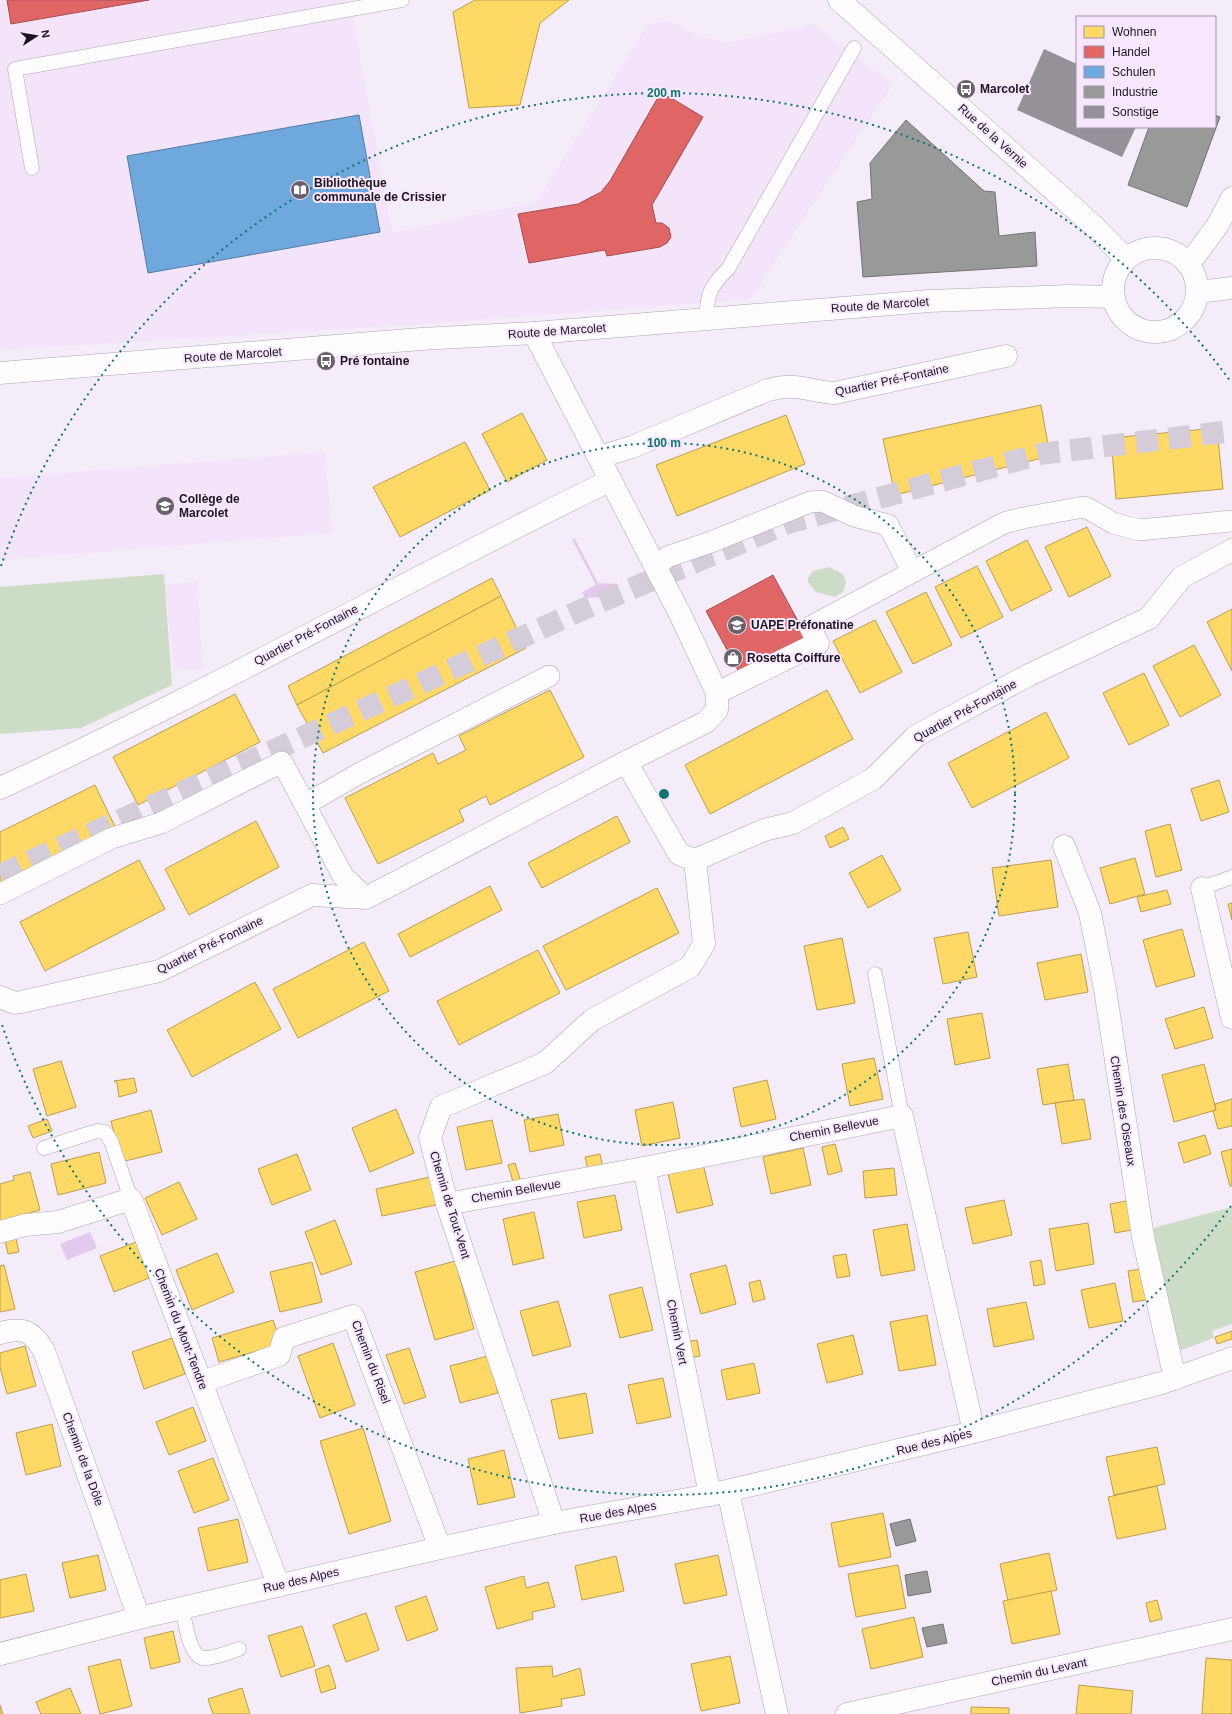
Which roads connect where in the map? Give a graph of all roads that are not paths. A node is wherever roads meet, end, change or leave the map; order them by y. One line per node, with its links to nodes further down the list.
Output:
1 (402, 0): 4 (lane)
2 (839, 0): 6 (street, Rue de la Vernie)
3 (854, 48): 11 (lane)
4 (32, 168)
5 (1232, 198): 7 (street)
6 (1126, 259): 7 (street); 10 (street)
7 (1189, 264): 9 (street)
8 (1232, 288): 9 (street)
9 (1198, 292): 10 (street)
10 (1114, 297): 11 (street, Route de Marcolet)
11 (707, 319): 12 (street, Route de Marcolet)
12 (534, 333): 14 (street, Route de Marcolet); 15 (street)
13 (1006, 356): 15 (street, Quartier Pré-Fontaine)
14 (0, 373)
15 (600, 458): 16 (street)
16 (611, 480): 19 (street); 25 (street, Quartier Pré-Fontaine)
17 (1232, 521): 20 (street)
18 (1232, 550): 28 (street, Quartier Pré-Fontaine)
19 (656, 567): 20 (street); 23 (street)
20 (912, 571): 21 (street)
21 (818, 643): 23 (street)
22 (549, 676): 26 (street)
23 (716, 693): 24 (street)
24 (626, 762): 28 (street); 32 (street)
25 (0, 788)
26 (306, 804): 31 (street); 32 (street)
27 (1064, 846): 45 (street, Chemin des Oiseaux)
28 (695, 860): 41 (street, Chemin de Tout-Vent)
29 (1232, 877): 30 (lane)
30 (1202, 888): 34 (street)
31 (0, 894)
32 (366, 898): 35 (street, Quartier Pré-Fontaine)
33 (875, 974): 37 (lane)
34 (1228, 988): 36 (street)
35 (0, 998)
36 (1232, 1018)
37 (902, 1116): 39 (street, Chemin Bellevue); 47 (street)
38 (44, 1148): 40 (lane)
39 (644, 1168): 41 (street, Chemin Bellevue); 48 (street, Chemin Vert)
40 (131, 1199): 42 (street); 46 (street, Chemin du Mont-Tendre)
41 (447, 1204): 49 (street, Chemin de Tout-Vent)
42 (0, 1232)
43 (0, 1333): 53 (street, Chemin de la Dôle)
44 (1232, 1358): 45 (street, Rue des Alpes)
45 (1175, 1379): 47 (street, Rue des Alpes)
46 (202, 1382): 50 (street, Chemin du Risel); 51 (street, Chemin du Mont-Tendre)
47 (974, 1432): 48 (street, Rue des Alpes)
48 (719, 1493): 49 (street, Rue des Alpes); 57 (street)
49 (554, 1523): 50 (street, Rue des Alpes)
50 (440, 1548): 51 (street, Rue des Alpes)
51 (279, 1586): 52 (street, Rue des Alpes)
52 (182, 1608): 53 (street, Rue des Alpes); 55 (lane)
53 (139, 1618): 56 (street, Rue des Alpes)
54 (1232, 1629): 58 (street, Chemin du Levant)
55 (239, 1649)
56 (0, 1654)
57 (777, 1714)
58 (846, 1714)

